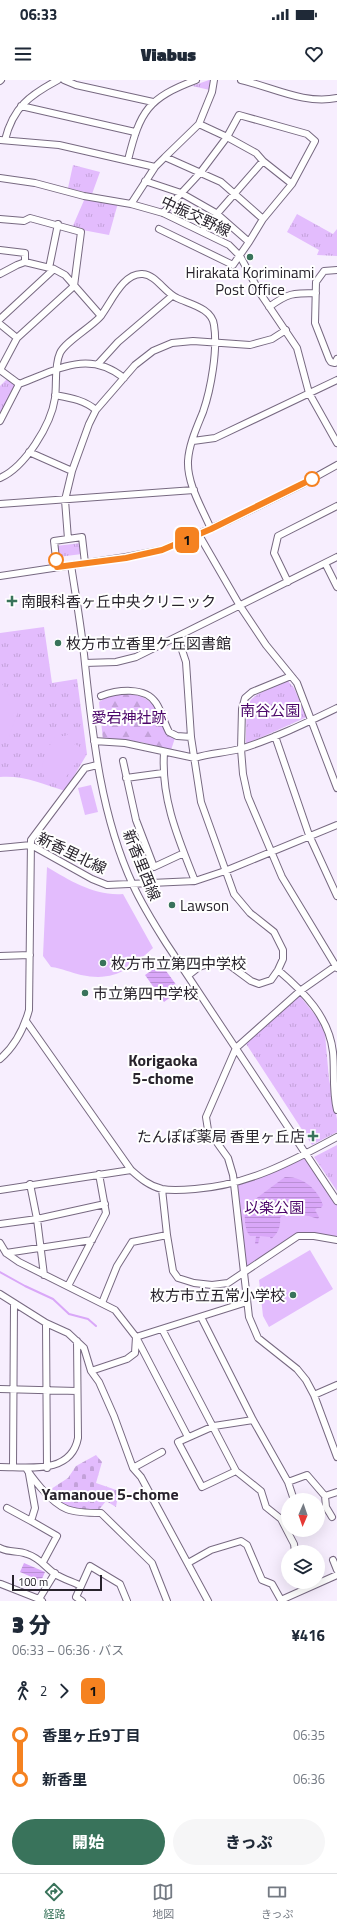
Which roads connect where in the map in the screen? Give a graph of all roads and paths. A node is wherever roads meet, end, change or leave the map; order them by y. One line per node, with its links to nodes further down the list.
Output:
1 (58, 80): 8 (street)
2 (64, 80): 7 (street)
3 (196, 80): 7 (street)
4 (214, 80): 9 (street)
5 (241, 80): 6 (street)
6 (337, 98)
7 (153, 102): 10 (street)
8 (21, 106): 10 (street); 12 (street)
9 (199, 124): 11 (street); 13 (street)
10 (135, 132): 14 (street)
11 (227, 137): 15 (street); 17 (street); 20 (street)
12 (3, 140): 14 (street)
13 (166, 157): 16 (street); 17 (street)
14 (128, 160): 16 (street)
15 (263, 160): 20 (street); 21 (street)
16 (155, 167): 19 (street)
17 (200, 173): 21 (street); 22 (street)
18 (0, 178): 23 (street, 中振交野線)
19 (145, 181): 22 (street); 23 (street)
20 (292, 184): 27 (street)
21 (234, 192): 25 (street); 27 (street)
22 (181, 193): 24 (street); 25 (street)
23 (131, 204): 24 (street, 中振交野線)
24 (163, 213): 30 (street, 中振交野線)
25 (216, 213): 30 (street); 31 (street)
26 (0, 219): 28 (street)
27 (263, 219): 31 (street)
28 (58, 224): 35 (street); 38 (street)
29 (159, 229): 33 (street)
30 (202, 231): 33 (street, 中振交野線)
31 (249, 242): 33 (street)
32 (0, 250): 34 (street)
33 (240, 256): 41 (street, 中振交野線)
34 (25, 262): 35 (street); 37 (street)
35 (51, 268): 38 (street); 43 (street)
36 (337, 270): 39 (street)
37 (0, 274)
38 (74, 286): 42 (street); 46 (street)
39 (316, 293): 41 (street); 48 (street)
40 (172, 296): 42 (street); 47 (street); 49 (street)
41 (269, 307): 45 (street, 中振交野線)
42 (101, 316): 51 (street)
43 (0, 319)
44 (0, 324): 46 (street)
45 (286, 330): 47 (street); 55 (street, 中振交野線)
46 (16, 338): 50 (street)
47 (214, 343): 52 (street); 59 (street)
48 (337, 359)
49 (98, 364): 51 (street); 52 (street)
50 (0, 370): 54 (street)
51 (57, 370): 54 (street); 56 (street)
52 (124, 378): 57 (street)
53 (337, 380): 55 (street)
54 (19, 384): 58 (street)
55 (309, 393): 59 (street); 60 (street, 中振交野線)
56 (55, 395): 57 (street); 61 (street)
57 (96, 410): 63 (street)
58 (0, 421)
59 (193, 441): 65 (street)
60 (337, 443)
61 (29, 452): 63 (street); 64 (street)
62 (337, 466): 69 (street)
63 (72, 471): 66 (street)
64 (0, 478)
65 (194, 490): 66 (street); 69 (street)
66 (65, 500): 67 (street); 71 (street)
67 (0, 504)
68 (337, 506): 78 (street)
69 (211, 529): 70 (street)
70 (199, 535): 73 (street); 80 (street)
71 (68, 539): 73 (street); 76 (street)
72 (337, 557): 74 (street)
73 (85, 563): 75 (street)
74 (325, 563): 78 (street); 79 (street)
75 (71, 565): 76 (street); 82 (street, 新香里西線)
76 (57, 567): 77 (street)
77 (0, 576)
78 (288, 582): 80 (street)
79 (337, 587)
80 (240, 606): 81 (street); 83 (street)
81 (178, 638): 82 (street); 87 (street)
82 (85, 664): 89 (street, 新香里西線)
83 (291, 676): 86 (street); 90 (street)
84 (101, 696): 87 (street)
85 (337, 708): 86 (street)
86 (313, 720): 88 (street); 97 (street)
87 (191, 736): 92 (street)
88 (275, 736): 90 (street); 99 (street)
89 (94, 741): 91 (street); 94 (street, 新香里西線)
90 (241, 749): 92 (street); 102 (street)
91 (164, 753): 92 (street); 95 (street)
92 (195, 758): 104 (street)
93 (123, 761): 96 (street)
94 (97, 765): 100 (street); 106 (street, 新香里西線)
95 (163, 773): 96 (street); 103 (street)
96 (126, 778): 103 (street)
97 (337, 788)
98 (337, 825): 99 (street, 新香里北線)
99 (309, 835): 102 (street, 新香里北線); 107 (street)
100 (31, 845): 101 (street, 新香里北線); 106 (street, 新香里北線); 108 (street)
101 (0, 848)
102 (271, 851): 104 (street, 新香里北線); 110 (street)
103 (184, 853): 105 (street)
104 (225, 871): 105 (street, 新香里北線); 111 (street)
105 (194, 881): 106 (street, 新香里北線)
106 (133, 885): 112 (street, 新香里西線)
107 (337, 896)
108 (30, 955): 109 (street); 114 (street)
109 (0, 956)
110 (337, 966): 113 (street)
111 (278, 970): 112 (street); 113 (street)
112 (188, 975): 115 (street, 新香里西線)
113 (300, 991): 115 (street); 117 (street)
114 (26, 1020): 116 (street); 120 (street)
115 (236, 1048): 119 (street, 新香里西線); 123 (street)
116 (1, 1058)
117 (337, 1110)
118 (337, 1137): 119 (street)
119 (306, 1154): 123 (street); 126 (street, 新香里西線)
120 (131, 1170): 121 (street); 124 (street)
121 (99, 1174): 122 (street); 127 (street)
122 (30, 1184): 125 (street); 128 (street)
123 (234, 1184): 124 (street); 136 (street)
124 (162, 1189): 130 (street)
125 (0, 1190)
126 (337, 1201)
127 (105, 1204): 128 (street); 131 (street)
128 (37, 1219): 129 (street); 134 (street)
129 (0, 1224)
130 (167, 1235): 136 (street); 142 (street)
131 (92, 1240): 134 (street); 138 (street)
132 (337, 1240): 136 (street)
133 (0, 1244): 135 (street)
134 (41, 1247): 135 (street); 137 (street)
135 (6, 1253): 137 (street)
136 (244, 1273): 140 (street)
137 (44, 1275): 138 (street)
138 (68, 1286): 142 (street)
139 (0, 1294): 141 (street)
140 (247, 1302): 143 (street); 154 (street)
141 (14, 1303): 144 (street); 151 (street)
142 (102, 1303): 146 (street)
143 (201, 1317): 145 (street); 155 (street)
144 (46, 1323): 147 (street); 152 (street)
145 (162, 1329): 146 (street); 156 (street)
146 (136, 1337): 148 (street); 157 (street)
147 (77, 1341): 148 (street); 153 (street)
148 (91, 1371): 164 (street)
149 (337, 1385): 154 (street)
150 (0, 1389): 151 (street)
151 (13, 1390): 152 (street); 161 (street)
152 (46, 1391): 153 (street); 163 (street)
153 (77, 1392): 163 (street)
154 (314, 1395): 159 (street)
155 (253, 1420): 156 (street); 167 (street)
156 (214, 1426): 157 (street); 165 (street)
157 (188, 1437): 165 (street)
158 (162, 1452): 164 (street)
159 (337, 1457)
160 (0, 1467): 161 (street)
161 (13, 1467): 162 (street)
162 (26, 1468): 163 (street); 166 (street)
163 (47, 1468)
164 (133, 1468): 179 (street)
165 (236, 1471): 174 (street)
166 (29, 1474): 175 (street); 191 (street)
167 (288, 1482): 169 (street); 170 (street)
168 (337, 1492): 171 (street)
169 (292, 1493)
170 (322, 1493)
171 (325, 1496): 173 (street)
172 (7, 1508): 175 (street)
173 (332, 1517)
174 (281, 1519)
175 (31, 1521): 178 (street)
176 (0, 1548): 178 (street)
177 (333, 1560): 180 (street)
178 (43, 1562): 181 (street)
179 (188, 1563): 186 (street); 192 (street)
180 (337, 1570)
181 (54, 1573): 185 (street); 188 (street)
182 (337, 1575): 183 (street)
183 (325, 1580)
184 (1, 1584): 188 (street)
185 (81, 1586): 187 (street); 190 (street)
186 (306, 1589)
187 (74, 1599): 189 (street)
188 (40, 1600)
189 (82, 1601)
190 (127, 1601)
191 (167, 1601)
192 (208, 1601)

